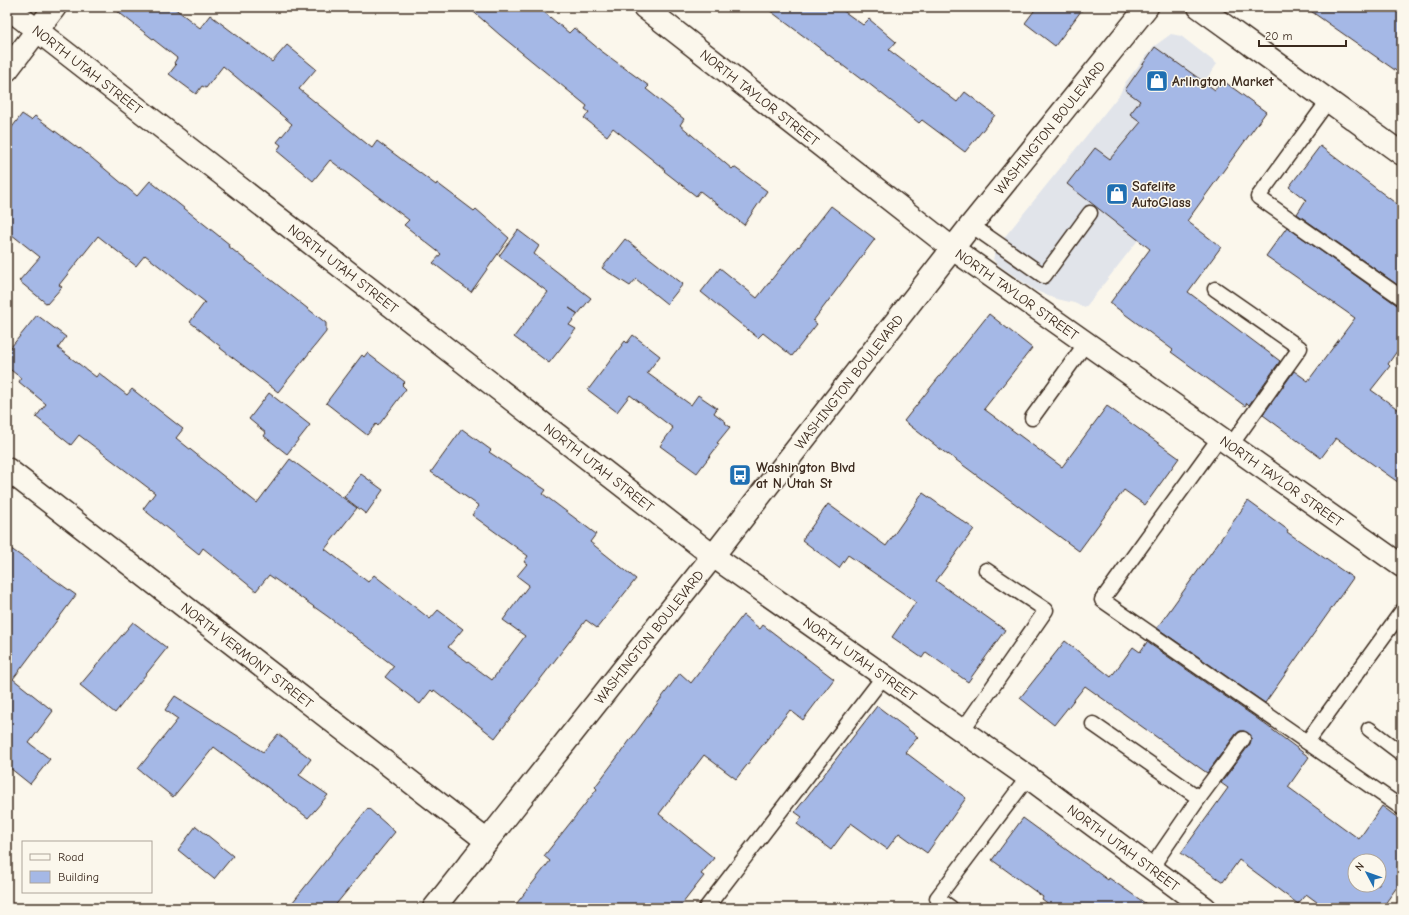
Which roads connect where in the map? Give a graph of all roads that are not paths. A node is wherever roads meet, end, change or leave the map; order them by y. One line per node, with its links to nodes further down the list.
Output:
1 (8, 7): 6 (street, NORTH UTAH STREET)
2 (55, 7): 6 (street)
3 (644, 7): 12 (street, NORTH TAYLOR STREET)
4 (1147, 7): 11 (street, WASHINGTON BOULEVARD)
5 (1199, 7): 8 (street)
6 (37, 30): 7 (street); 19 (street, NORTH UTAH STREET)
7 (7, 70)
8 (1328, 101): 9 (street); 14 (lane)
9 (1402, 154)
10 (1090, 213): 11 (lane)
11 (972, 225): 12 (street, WASHINGTON BOULEVARD)
12 (953, 249): 15 (street, NORTH TAYLOR STREET); 19 (street, WASHINGTON BOULEVARD)
13 (1215, 289): 17 (lane)
14 (1402, 298)
15 (1086, 343): 16 (lane); 17 (street, NORTH TAYLOR STREET)
16 (1032, 418)
17 (1225, 441): 20 (street, NORTH TAYLOR STREET); 28 (lane)
18 (7, 468): 33 (street, NORTH VERMONT STREET)
19 (713, 556): 23 (street, NORTH UTAH STREET); 33 (street, WASHINGTON BOULEVARD)
20 (1402, 566)
21 (986, 570): 26 (lane)
22 (1402, 611): 28 (lane)
23 (884, 676): 26 (street, NORTH UTAH STREET); 36 (lane)
24 (1092, 724): 31 (lane)
25 (1369, 729): 29 (lane)
26 (962, 731): 30 (street, NORTH UTAH STREET)
27 (1243, 739): 31 (lane)
28 (1308, 742): 32 (lane)
29 (1402, 754)
30 (1028, 777): 34 (street, NORTH UTAH STREET); 37 (lane)
31 (1199, 798): 34 (lane)
32 (1402, 807)
33 (487, 841): 35 (street, WASHINGTON BOULEVARD)
34 (1151, 868): 38 (street, NORTH UTAH STREET)
35 (434, 908)
36 (706, 908)
37 (951, 908)
38 (1205, 908)

